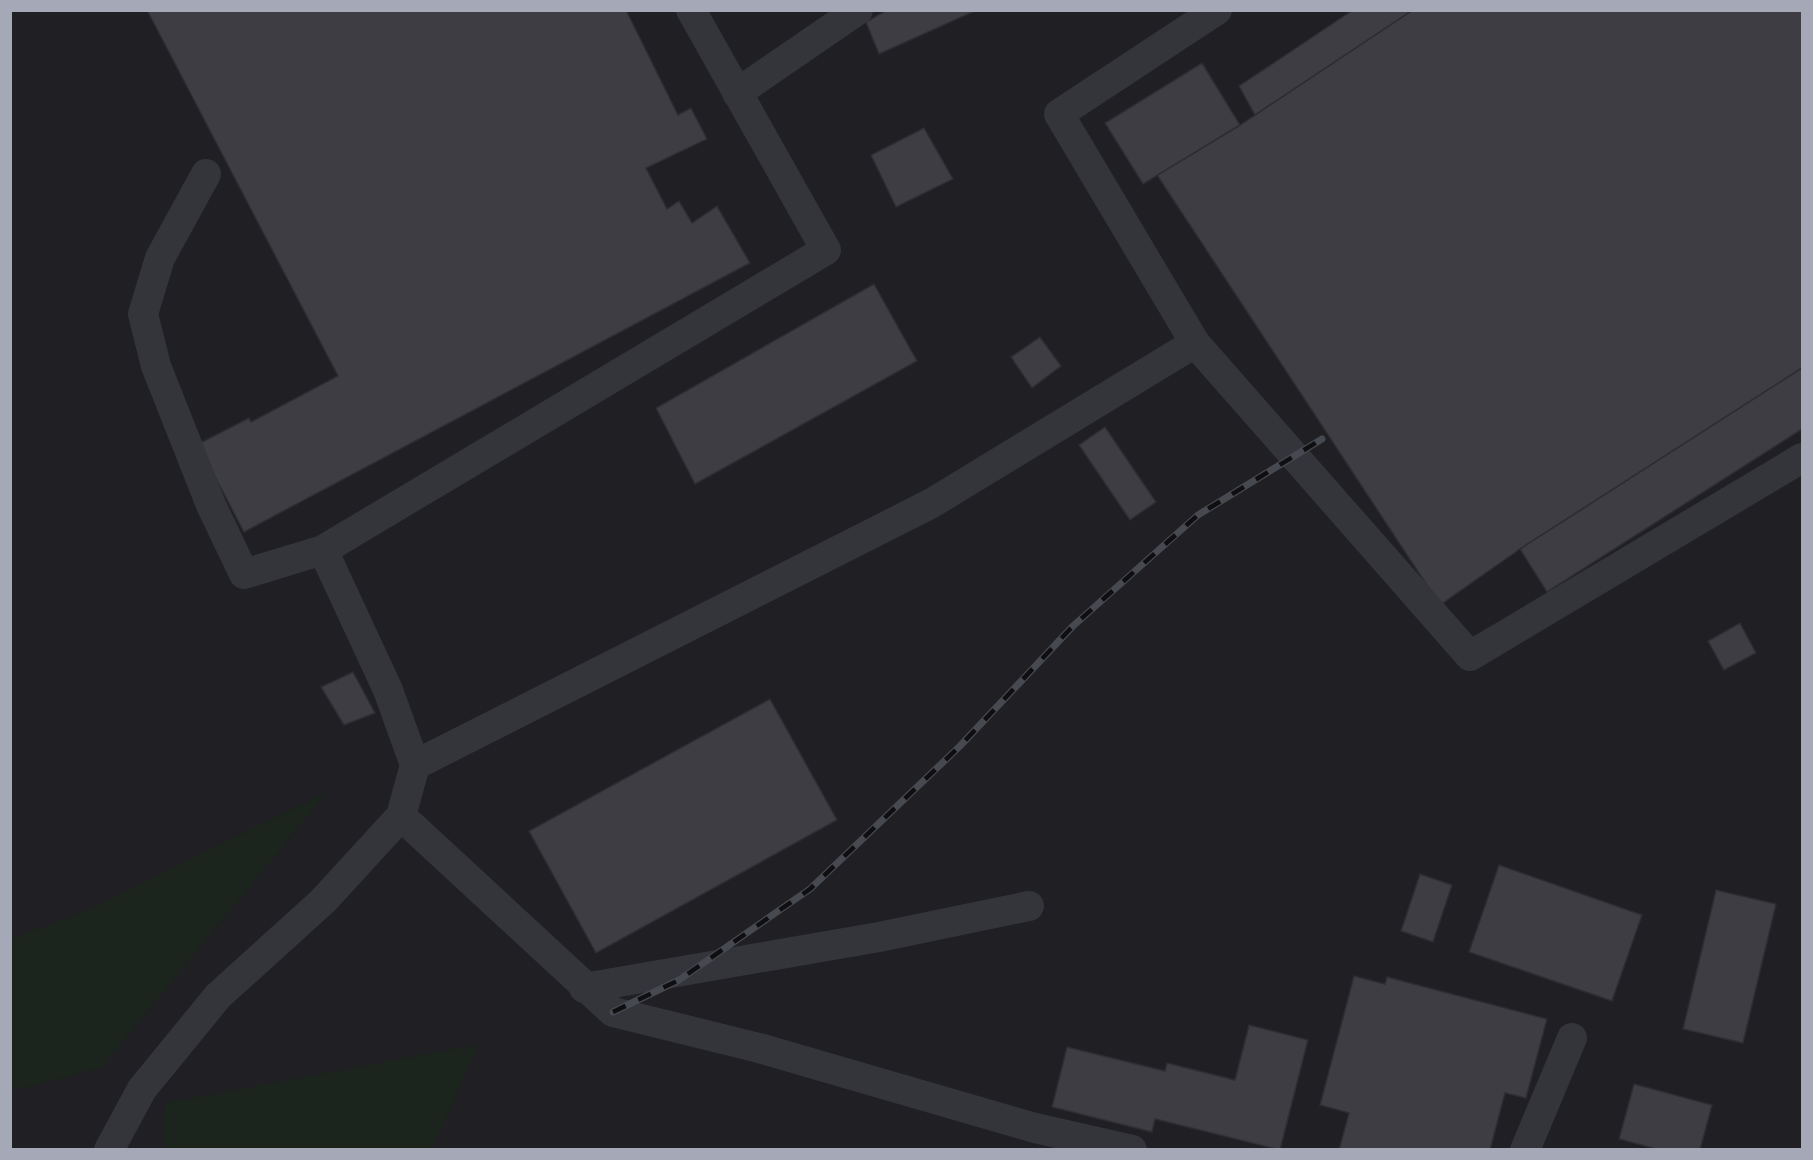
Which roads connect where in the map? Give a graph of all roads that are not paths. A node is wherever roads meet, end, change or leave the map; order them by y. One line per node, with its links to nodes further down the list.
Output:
1 (691, 10): 4 (lane)
2 (858, 10): 4 (lane)
3 (1217, 10): 6 (lane)
4 (737, 93): 8 (lane)
5 (206, 174): 8 (lane)
6 (1195, 343): 7 (lane); 9 (lane)
7 (1803, 458)
8 (323, 550): 9 (lane)
9 (415, 765): 10 (lane)
10 (401, 816): 12 (lane); 14 (lane)
11 (1029, 906): 12 (lane)
12 (584, 988): 15 (lane)
13 (1572, 1038): 16 (lane)
14 (109, 1149)
15 (1132, 1149)
16 (1524, 1149)

